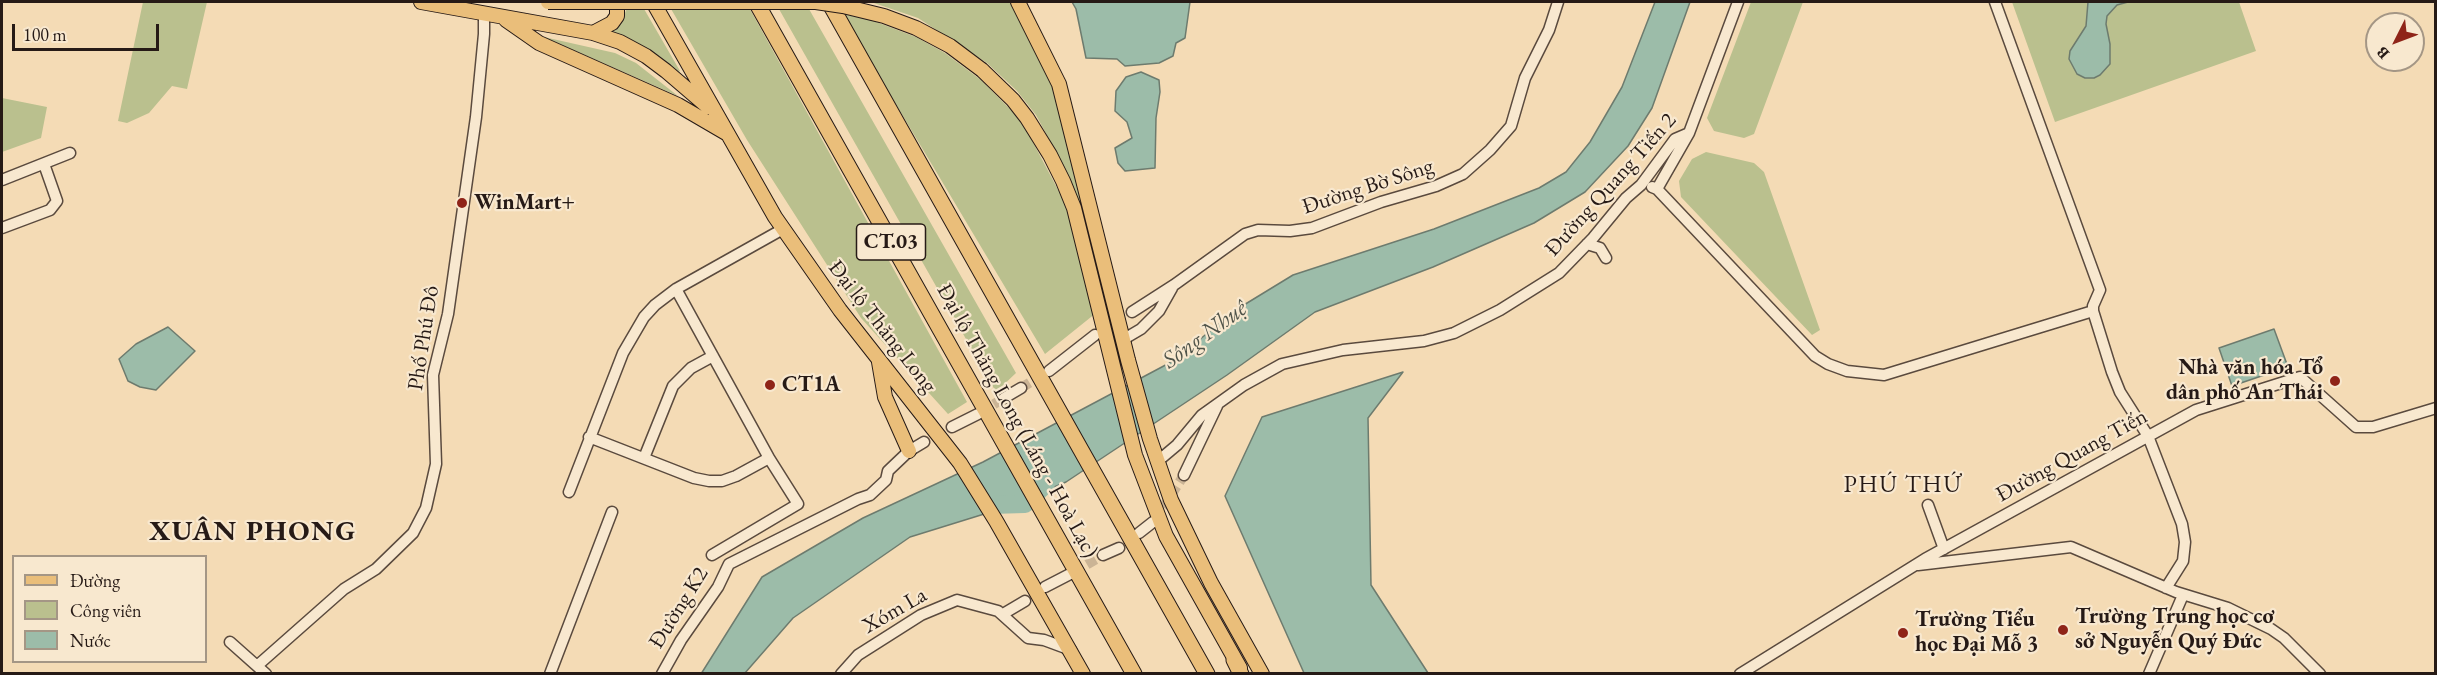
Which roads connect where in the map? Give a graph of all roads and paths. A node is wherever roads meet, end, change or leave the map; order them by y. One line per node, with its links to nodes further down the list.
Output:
1 (421, 2): 11 (main road)
2 (548, 2): 68 (main road, bridge)
3 (617, 2): 13 (main road)
4 (653, 2): 14 (main road, Đại lộ Thăng Long)
5 (756, 2): 73 (highway, Đại lộ Thăng Long (Láng - Hoà Lạc) / CT.03)
6 (829, 2): 74 (highway, Đại lộ Thăng Long (Láng - Hoà Lạc) / CT.03)
7 (1018, 2): 31 (main road)
8 (1558, 2): 26 (street, Đường Bờ Sông)
9 (1738, 2): 15 (street, Đường Quang Tiến 2)
10 (1995, 2): 28 (street)
11 (483, 13): 12 (main road); 67 (street, Phố Phú Đô)
12 (499, 16): 13 (main road); 16 (main road)
13 (594, 33): 14 (main road)
14 (714, 112): 16 (main road, Đại lộ Thăng Long)
15 (1689, 133): 20 (street, Đường Quang Tiến 2); 21 (street)
16 (727, 134): 23 (main road, Đại lộ Thăng Long)
17 (70, 153): 18 (street)
18 (44, 164): 19 (street); 22 (street)
19 (2, 180)
20 (1641, 185): 21 (street); 24 (street, Đường Quang Tiến 2)
21 (1657, 189): 28 (street)
22 (2, 228)
23 (783, 229): 27 (street); 33 (main road, Đại lộ Thăng Long)
24 (1587, 244): 25 (street); 37 (street, Đường Quang Tiến 2)
25 (1606, 258)
26 (1174, 285): 29 (street); 31 (street, Đường Bờ Sông)
27 (676, 289): 32 (street); 42 (street)
28 (2093, 311): 41 (street)
29 (1132, 312)
30 (1095, 335): 34 (street)
31 (1124, 339): 47 (main road)
32 (713, 356): 45 (street); 46 (street)
33 (878, 359): 44 (main road); 66 (main road, Đại lộ Thăng Long)
34 (1049, 371)
35 (1021, 388): 36 (street)
36 (1004, 398)
37 (1217, 405): 47 (street, Đường Quang Tiến 2); 48 (street)
38 (2436, 408): 41 (street, Đường Quang Tiến)
39 (978, 414): 40 (street)
40 (952, 427)
41 (2148, 436): 55 (street, Đường Quang Tiến); 61 (street)
42 (589, 437): 45 (street); 49 (street)
43 (924, 442): 44 (street)
44 (909, 451): 70 (street, Đường K2)
45 (644, 458): 46 (street)
46 (769, 458): 56 (street)
47 (1158, 461): 75 (main road)
48 (1184, 475)
49 (568, 492)
50 (1928, 505): 55 (street)
51 (612, 512): 69 (street)
52 (1153, 522): 53 (street)
53 (1139, 533)
54 (1119, 548): 57 (street)
55 (1944, 549): 58 (street, Đường Quang Tiến)
56 (712, 555)
57 (1103, 555)
58 (1915, 565): 61 (street); 76 (street, Đường Quang Tiến)
59 (1074, 572): 60 (street)
60 (1045, 587)
61 (2166, 588): 62 (street)
62 (2183, 595): 77 (street); 78 (street)
63 (1025, 601): 64 (street)
64 (1003, 614): 66 (street, Xóm La); 71 (street, Xóm La)
65 (230, 642): 67 (street, Phố Phú Đô)
66 (1071, 650): 72 (main road, Đại lộ Thăng Long)
67 (262, 669)
68 (1240, 669)
69 (550, 674)
70 (662, 674)
71 (842, 674)
72 (1083, 674)
73 (1134, 674)
74 (1207, 674)
75 (1262, 674)
76 (1740, 674)
77 (2149, 674)
78 (2320, 674)

